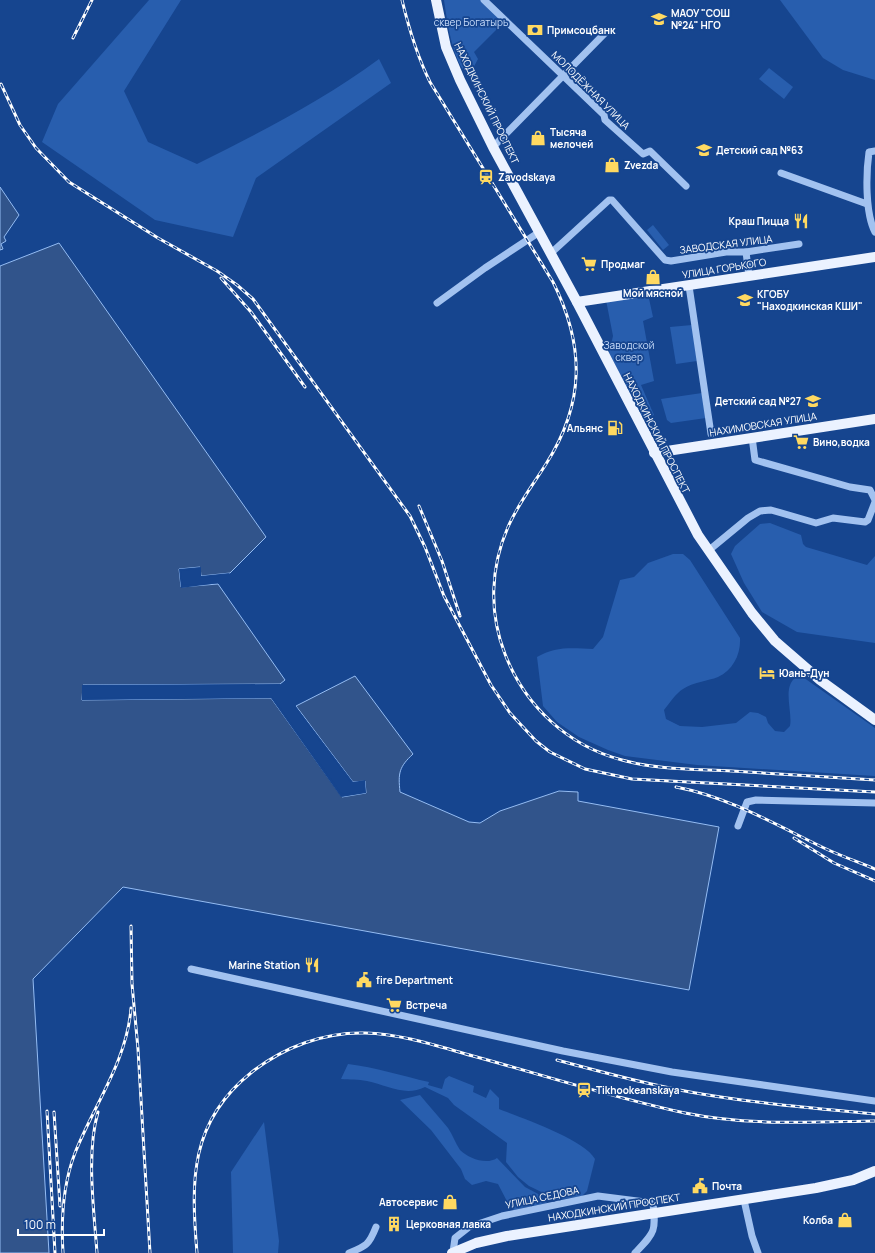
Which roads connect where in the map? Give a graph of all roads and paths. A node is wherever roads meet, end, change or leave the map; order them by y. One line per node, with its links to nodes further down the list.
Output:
1 (436, 0): 5 (main road, НАХОДКИНСКИЙ ПРОСПЕКТ)
2 (484, 0): 4 (street, МОЛОДЁЖНАЯ УЛИЦА)
3 (607, 31): 4 (street)
4 (564, 76): 5 (street); 8 (street, МОЛОДЁЖНАЯ УЛИЦА)
5 (493, 147): 11 (main road, НАХОДКИНСКИЙ ПРОСПЕКТ)
6 (875, 151): 9 (street)
7 (782, 173): 9 (street)
8 (686, 186)
9 (867, 204): 10 (street)
10 (875, 232)
11 (538, 233): 14 (main road, НАХОДКИНСКИЙ ПРОСПЕКТ); 19 (street)
12 (798, 244): 13 (street, ЗАВОДСКАЯ УЛИЦА)
13 (746, 252): 14 (street, ЗАВОДСКАЯ УЛИЦА); 16 (street)
14 (550, 254): 18 (main road, НАХОДКИНСКИЙ ПРОСПЕКТ)
15 (875, 256): 16 (main road, УЛИЦА ГОРЬКОГО)
16 (749, 276): 17 (main road, УЛИЦА ГОРЬКОГО)
17 (689, 286): 18 (main road, УЛИЦА ГОРЬКОГО); 21 (street)
18 (577, 302): 23 (main road, НАХОДКИНСКИЙ ПРОСПЕКТ)
19 (437, 303)
20 (875, 419): 22 (main road, НАХИМОВСКАЯ УЛИЦА)
21 (711, 434)
22 (752, 438): 23 (main road, НАХИМОВСКАЯ УЛИЦА); 24 (street)
23 (654, 453): 25 (main road, НАХОДКИНСКИЙ ПРОСПЕКТ)
24 (875, 501): 25 (street)
25 (708, 552): 26 (main road, НАХОДКИНСКИЙ ПРОСПЕКТ)
26 (875, 720)
27 (875, 803): 28 (street)
28 (738, 826)
29 (191, 969): 30 (street)
30 (875, 1101)
31 (875, 1171): 32 (main road, НАХОДКИНСКИЙ ПРОСПЕКТ)
32 (744, 1200): 33 (main road, НАХОДКИНСКИЙ ПРОСПЕКТ); 38 (street)
33 (654, 1214): 36 (main road, НАХОДКИНСКИЙ ПРОСПЕКТ); 36 (street, УЛИЦА СЕДОВА); 37 (street)
34 (376, 1227): 35 (street)
35 (349, 1253)
36 (452, 1253)
37 (635, 1253)
38 (758, 1253)

